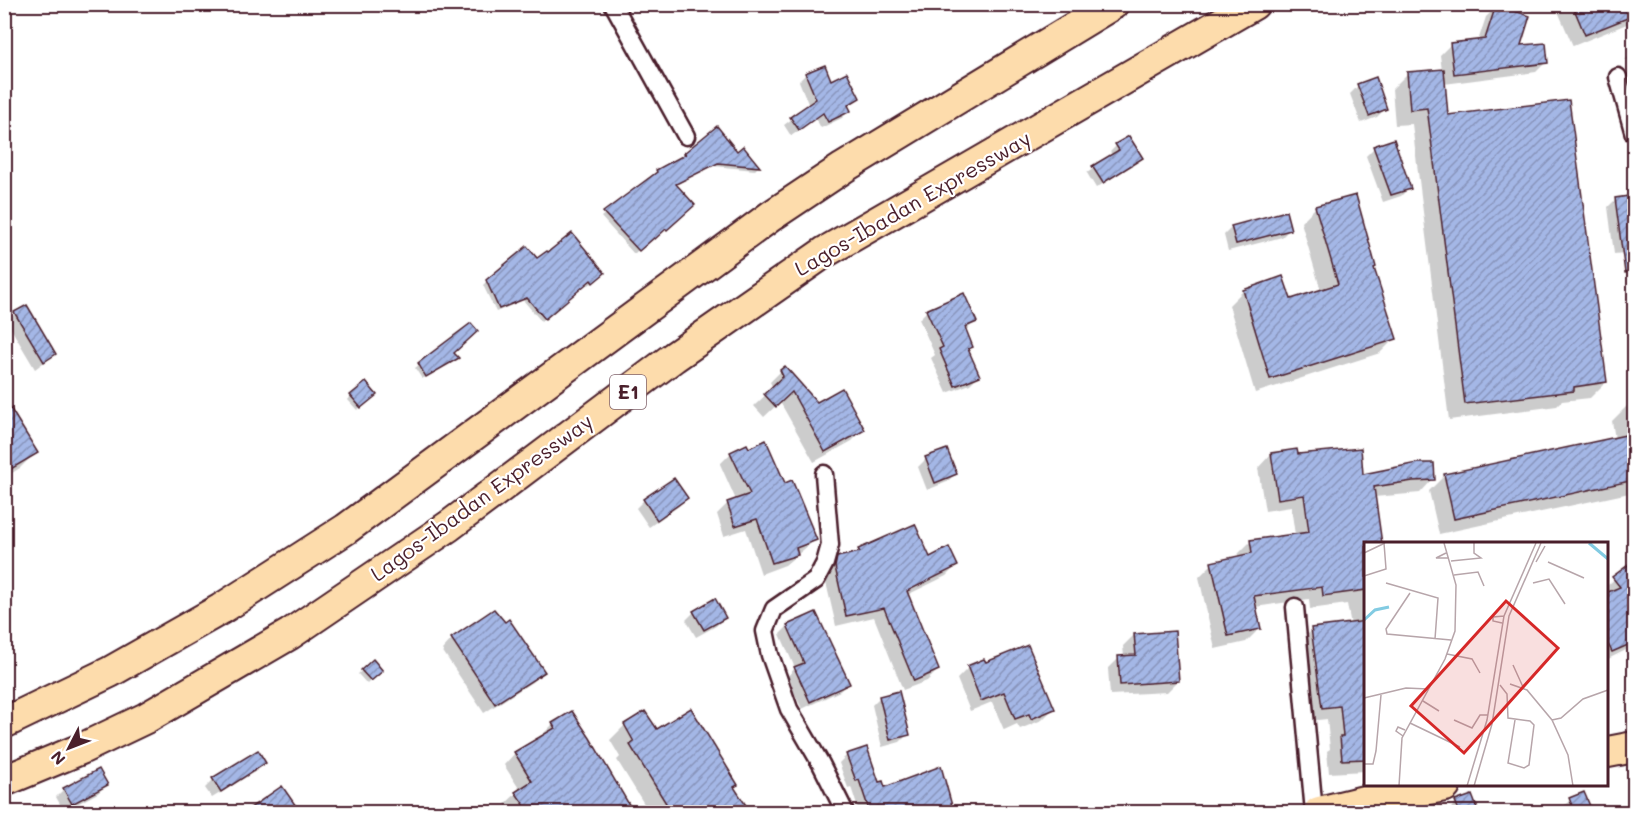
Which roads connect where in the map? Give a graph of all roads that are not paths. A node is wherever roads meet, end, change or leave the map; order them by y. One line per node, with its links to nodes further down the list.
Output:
1 (613, 4): 6 (street)
2 (1113, 4): 9 (highway)
3 (1254, 4): 12 (highway, Lagos-Ibadan Expressway / E1)
4 (1618, 77): 5 (street)
5 (1635, 134)
6 (686, 136)
7 (824, 474): 15 (street)
8 (1294, 607): 16 (street)
9 (4, 723)
10 (1635, 747): 11 (highway)
11 (1609, 752)
12 (4, 781)
13 (1441, 787): 14 (highway)
14 (1369, 807): 17 (highway)
15 (845, 813)
16 (1314, 813)
17 (1319, 813)

